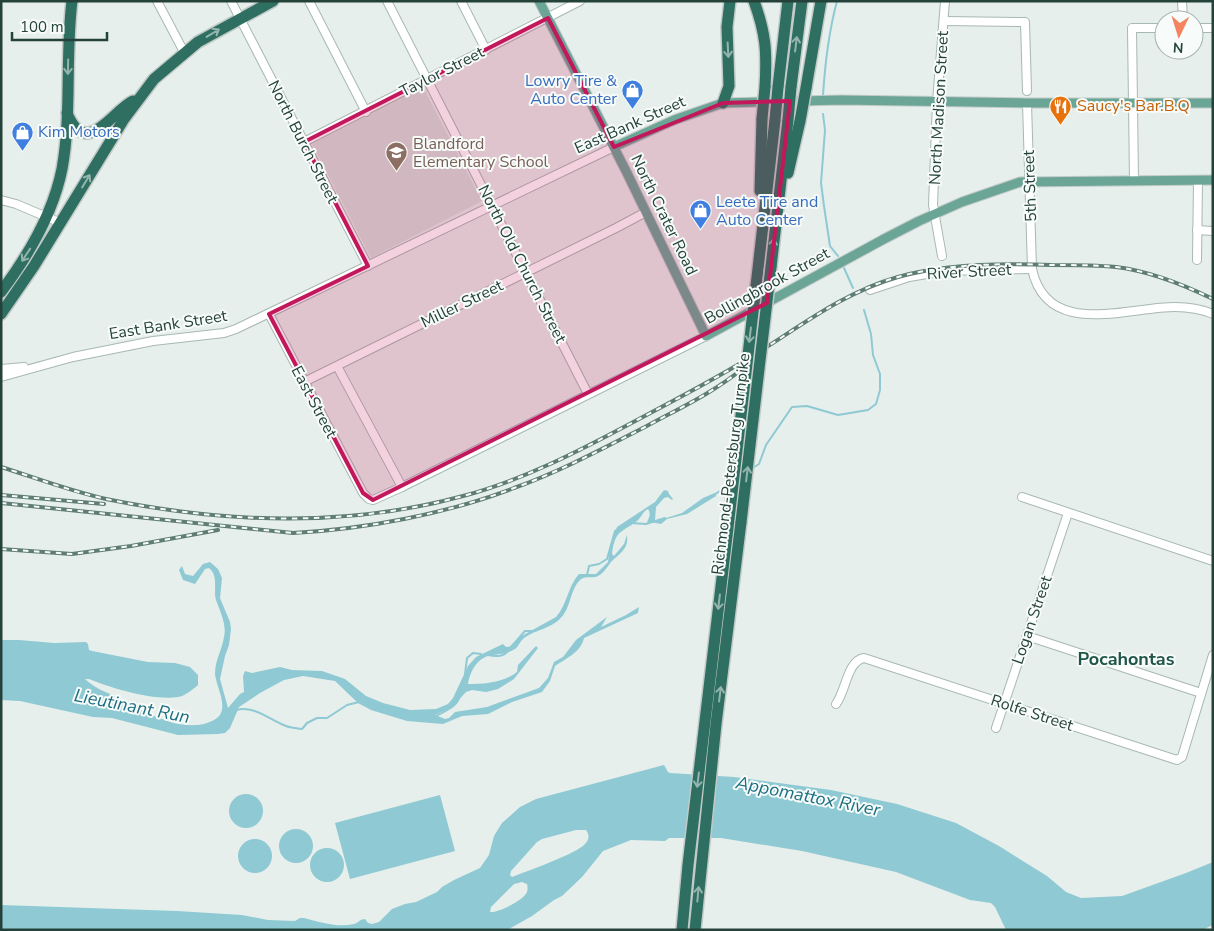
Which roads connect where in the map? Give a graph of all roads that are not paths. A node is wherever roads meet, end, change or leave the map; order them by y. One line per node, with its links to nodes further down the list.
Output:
1 (72, 1): 30 (highway, one-way to 30)
2 (157, 1): 21 (street)
3 (230, 1): 16 (street, North Burch Street)
4 (272, 1): 16 (highway)
5 (309, 1): 31 (street)
6 (387, 1): 22 (street, North Old Church Street)
7 (461, 1): 20 (street)
8 (539, 1): 17 (main road, North Crater Road)
9 (580, 1): 17 (street, Taylor Street)
10 (730, 1): 27 (highway, one-way to 27)
11 (754, 1): 50 (highway, bridge)
12 (788, 1): 50 (highway, Richmond-Petersburg Turnpike, bridge)
13 (802, 1): 44 (highway, Richmond-Petersburg Turnpike, one-way to 13, bridge)
14 (945, 1): 18 (street, North Madison Street)
15 (821, 2): 44 (highway, bridge)
16 (239, 18): 21 (highway, one-way to 16); 32 (street, North Burch Street)
17 (548, 18): 20 (street, Taylor Street); 33 (main road, North Crater Road)
18 (944, 20): 23 (street); 25 (street, North Madison Street)
19 (1154, 28): 26 (street)
20 (486, 50): 22 (street, Taylor Street)
21 (184, 52): 24 (highway)
22 (428, 80): 31 (street, Taylor Street); 39 (street, North Old Church Street)
23 (1027, 91)
24 (138, 99): 30 (highway); 43 (highway, one-way to 24)
25 (938, 102): 27 (main road, East Bank Street); 28 (main road, East Bank Street); 41 (street, North Madison Street)
26 (1134, 102): 28 (main road, East Bank Street); 29 (main road, East Bank Street); 34 (street)
27 (723, 103): 33 (main road, East Bank Street)
28 (1027, 103): 37 (street, 5th Street)
29 (1213, 103)
30 (67, 112): 42 (highway)
31 (366, 112): 32 (street, Taylor Street)
32 (304, 142): 49 (street, North Burch Street)
33 (614, 147): 39 (street, East Bank Street); 40 (main road, North Crater Road)
34 (1134, 180): 35 (main road, Bollingbrook Street); 37 (main road, Bollingbrook Street)
35 (1198, 180): 36 (main road, Bollingbrook Street); 45 (street)
36 (1213, 180)
37 (1030, 181): 41 (main road, Bollingbrook Street); 51 (street, 5th Street)
38 (1, 200): 42 (street)
39 (492, 206): 49 (street, East Bank Street); 52 (street, North Old Church Street)
40 (646, 212): 52 (street, Miller Street); 58 (main road, North Crater Road)
41 (934, 214): 47 (street, North Madison Street); 58 (main road, Bollingbrook Street)
42 (47, 215): 43 (street); 54 (highway, one-way to 54)
43 (61, 222): 55 (highway)
44 (776, 226): 77 (highway, Richmond-Petersburg Turnpike, one-way to 44, bridge)
45 (1197, 230): 46 (street); 48 (street)
46 (1213, 231)
47 (942, 256)
48 (1197, 260)
49 (368, 266): 56 (street, East Bank Street)
50 (758, 266): 76 (highway, Richmond-Petersburg Turnpike, one-way to 76, bridge)
51 (1032, 269): 53 (street, River Street); 57 (street, River Street)
52 (526, 273): 60 (street, Miller Street); 64 (street, North Old Church Street)
53 (870, 290)
54 (1, 292)
55 (1, 314)
56 (269, 314): 59 (street, East Bank Street); 63 (street, East Street)
57 (1213, 314)
58 (706, 336): 64 (street, Bollingbrook Street)
59 (38, 365): 61 (street, East Bank Street); 62 (street, East Bank Street)
60 (337, 366): 63 (street, Miller Street); 65 (street)
61 (1, 369)
62 (1, 377)
63 (304, 382): 66 (street, East Street)
64 (588, 394): 65 (street, Bollingbrook Street)
65 (402, 487): 66 (street, Bollingbrook Street)
66 (360, 489)
67 (1022, 497): 68 (street)
68 (1068, 513): 69 (street); 70 (street, Logan Street)
69 (1213, 561)
70 (1027, 636): 72 (street); 74 (street, Logan Street)
71 (1213, 655): 72 (street)
72 (1201, 693): 74 (street, Rolfe Street)
73 (836, 704): 74 (street, Rolfe Street)
74 (1004, 704): 75 (street, Logan Street)
75 (996, 728)
76 (682, 930)
77 (695, 930)

